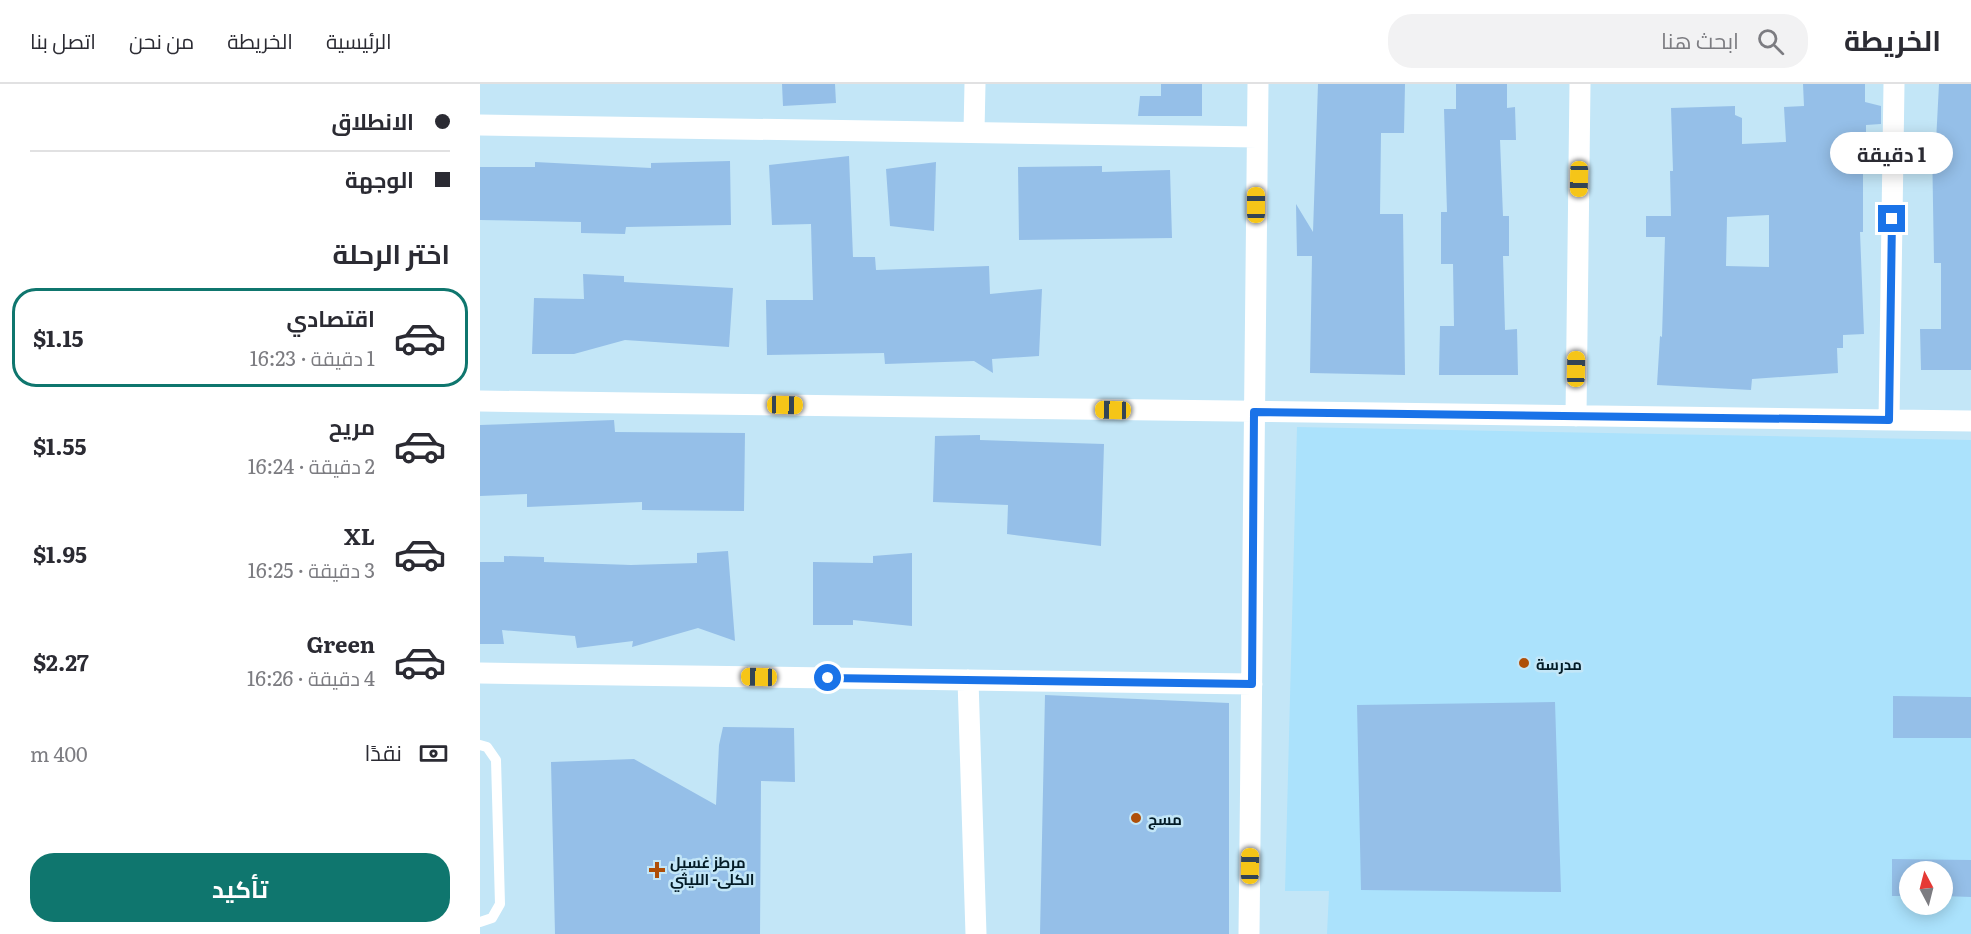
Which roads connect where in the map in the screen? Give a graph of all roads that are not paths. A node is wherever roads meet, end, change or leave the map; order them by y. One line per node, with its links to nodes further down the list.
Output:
1 (975, 84): 6 (street)
2 (1258, 84): 7 (street)
3 (1580, 84): 10 (street)
4 (1894, 84): 11 (street)
5 (480, 125): 6 (street)
6 (974, 132): 7 (street)
7 (1257, 137): 9 (street)
8 (480, 401): 9 (street)
9 (1254, 412): 10 (street); 15 (street)
10 (1576, 416): 11 (street)
11 (1889, 420): 12 (street)
12 (1971, 421)
13 (480, 673): 14 (street)
14 (968, 680): 15 (street); 18 (street)
15 (1252, 684): 19 (street)
16 (480, 745): 17 (lane)
17 (480, 922)
18 (976, 934)
19 (1249, 934)

